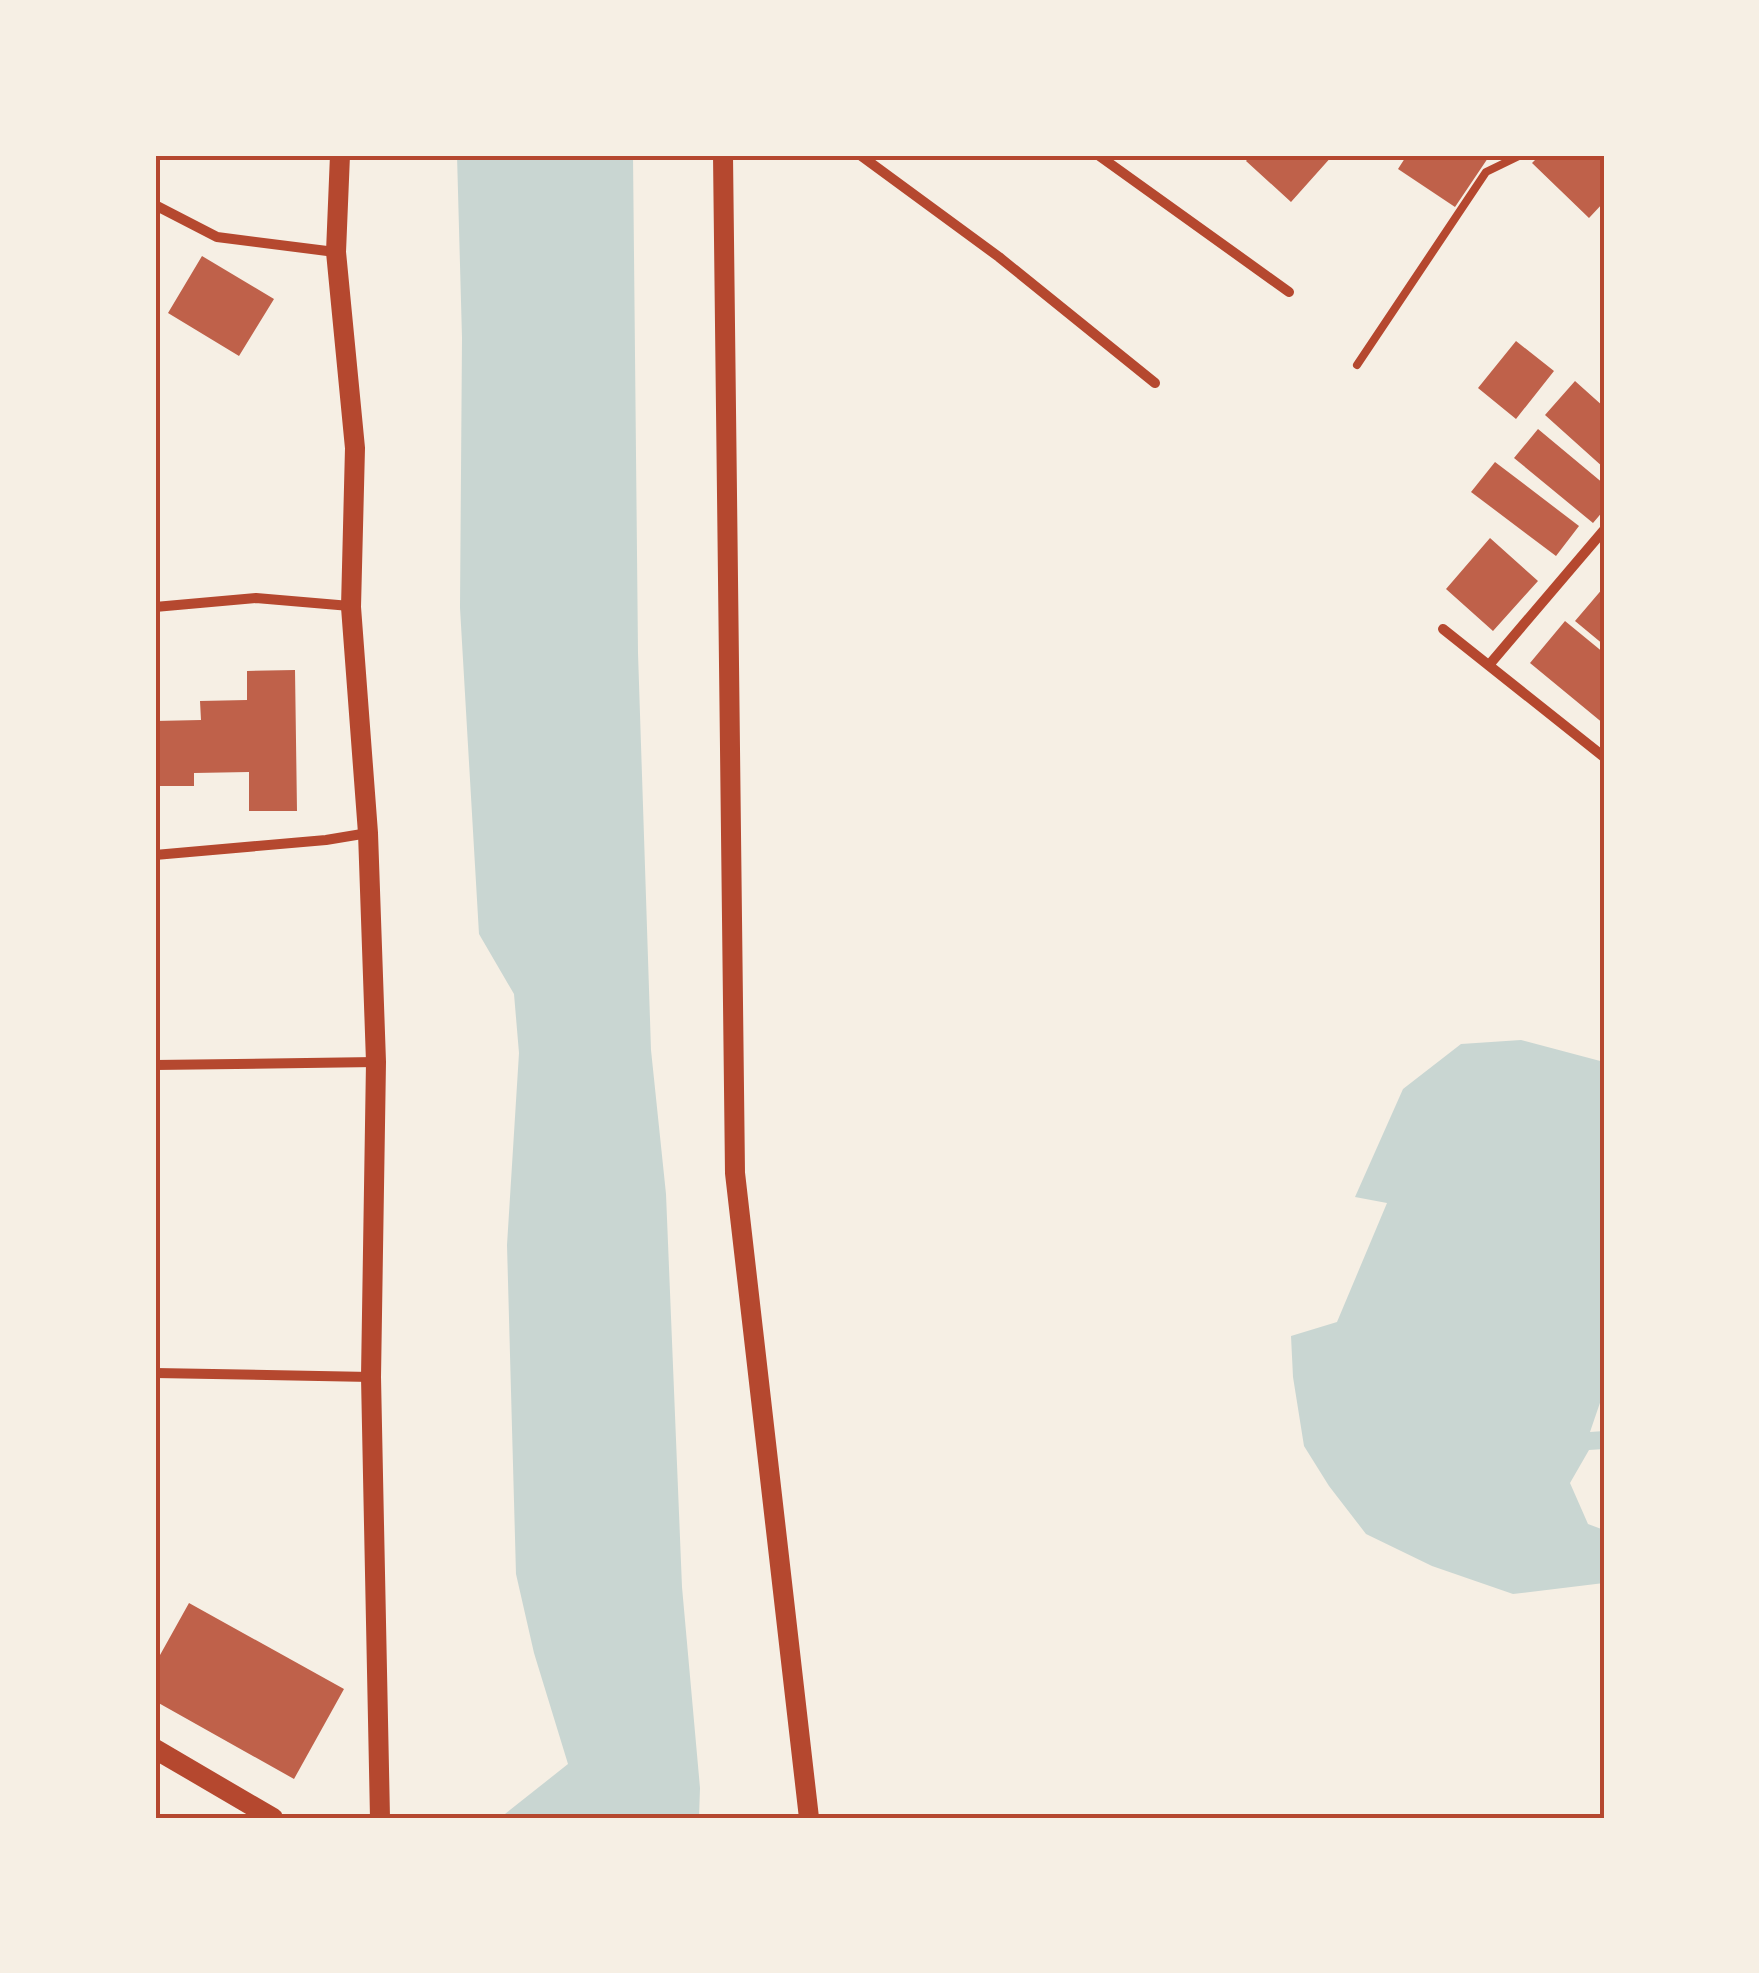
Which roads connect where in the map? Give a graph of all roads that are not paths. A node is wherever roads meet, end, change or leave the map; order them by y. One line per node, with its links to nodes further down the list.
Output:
1 (340, 155): 7 (main road)
2 (723, 155): 26 (main road)
3 (860, 155): 10 (street)
4 (1098, 155): 8 (street)
5 (1521, 155): 9 (lane)
6 (155, 205): 7 (street)
7 (336, 252): 12 (main road)
8 (1289, 292)
9 (1357, 364)
10 (1155, 383)
11 (1604, 530): 15 (street)
12 (351, 606): 13 (street); 17 (main road)
13 (155, 607)
14 (1443, 629): 15 (street)
15 (1489, 665): 16 (street)
16 (1604, 757)
17 (368, 832): 18 (street); 19 (main road)
18 (155, 855)
19 (376, 1062): 20 (street); 22 (main road)
20 (155, 1065)
21 (155, 1372): 22 (street)
22 (370, 1378): 25 (main road)
23 (155, 1749): 24 (main road)
24 (274, 1818)
25 (380, 1818)
26 (809, 1818)

